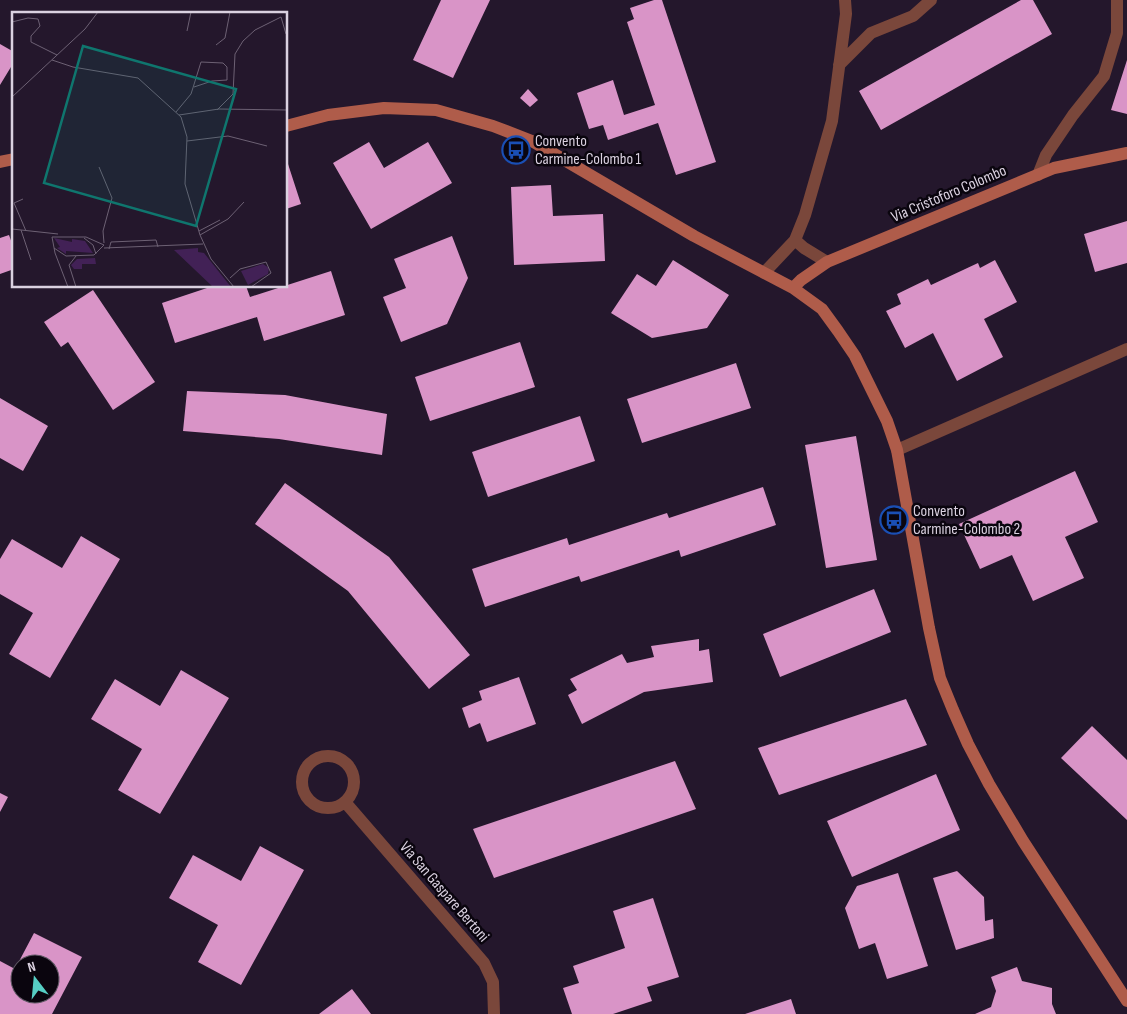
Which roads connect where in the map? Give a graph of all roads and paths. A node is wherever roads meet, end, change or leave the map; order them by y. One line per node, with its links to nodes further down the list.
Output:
1 (845, 0): 4 (street)
2 (931, 0): 4 (street)
3 (1117, 0): 7 (street)
4 (839, 65): 8 (street)
5 (288, 125): 10 (main road)
6 (1127, 153): 7 (main road, Via Cristoforo Colombo)
7 (1038, 175): 9 (main road, Via Cristoforo Colombo)
8 (795, 240): 9 (street); 10 (street)
9 (827, 262): 11 (main road, Via Cristoforo Colombo)
10 (764, 273): 11 (main road)
11 (793, 288): 13 (main road)
12 (1127, 349): 13 (street)
13 (897, 450): 15 (main road)
14 (345, 802): 14 (street); 16 (street, Via San Gaspare Bertoni)
15 (1127, 1002)
16 (494, 1014)

